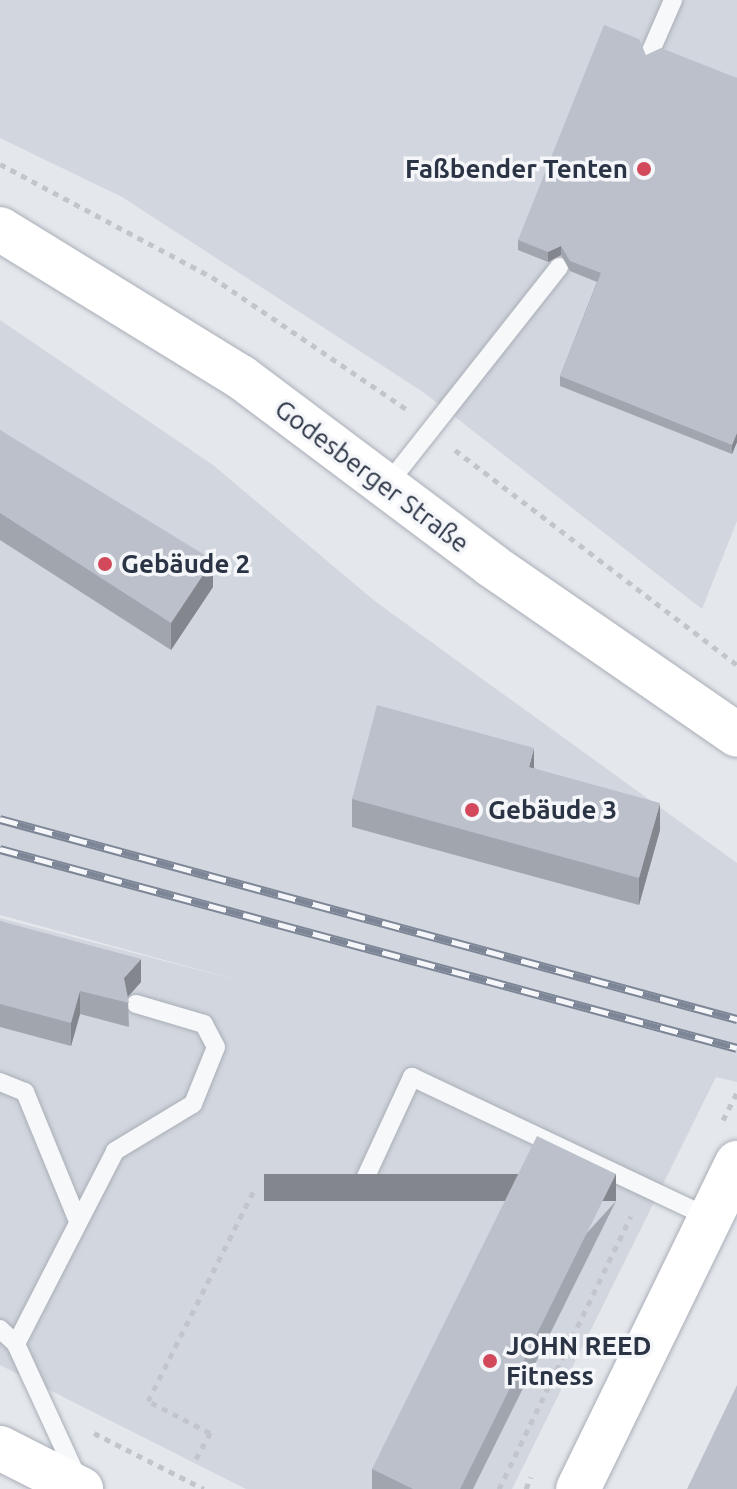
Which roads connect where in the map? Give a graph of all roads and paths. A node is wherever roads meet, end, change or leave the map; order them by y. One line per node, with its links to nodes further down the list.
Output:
1 (673, 0): 2 (lane)
2 (650, 53)
3 (0, 164): 6 (path)
4 (0, 229): 7 (main road, Godesberger Straße)
5 (559, 267): 6 (lane)
6 (427, 428): 7 (lane); 8 (path)
7 (387, 485): 9 (main road, Godesberger Straße)
8 (737, 665)
9 (737, 735)
10 (136, 1004): 17 (lane)
11 (0, 1082): 17 (lane)
12 (737, 1163): 16 (main road)
13 (363, 1183): 14 (lane)
14 (646, 1185): 16 (lane); 25 (path)
15 (253, 1192): 22 (path)
16 (713, 1219): 26 (main road)
17 (78, 1221): 19 (lane)
18 (0, 1329): 19 (lane)
19 (8, 1340): 20 (lane)
20 (43, 1407): 23 (lane); 24 (path)
21 (0, 1448): 23 (main road)
22 (196, 1459)
23 (82, 1489)
24 (204, 1489)
25 (499, 1489)
26 (578, 1489)

